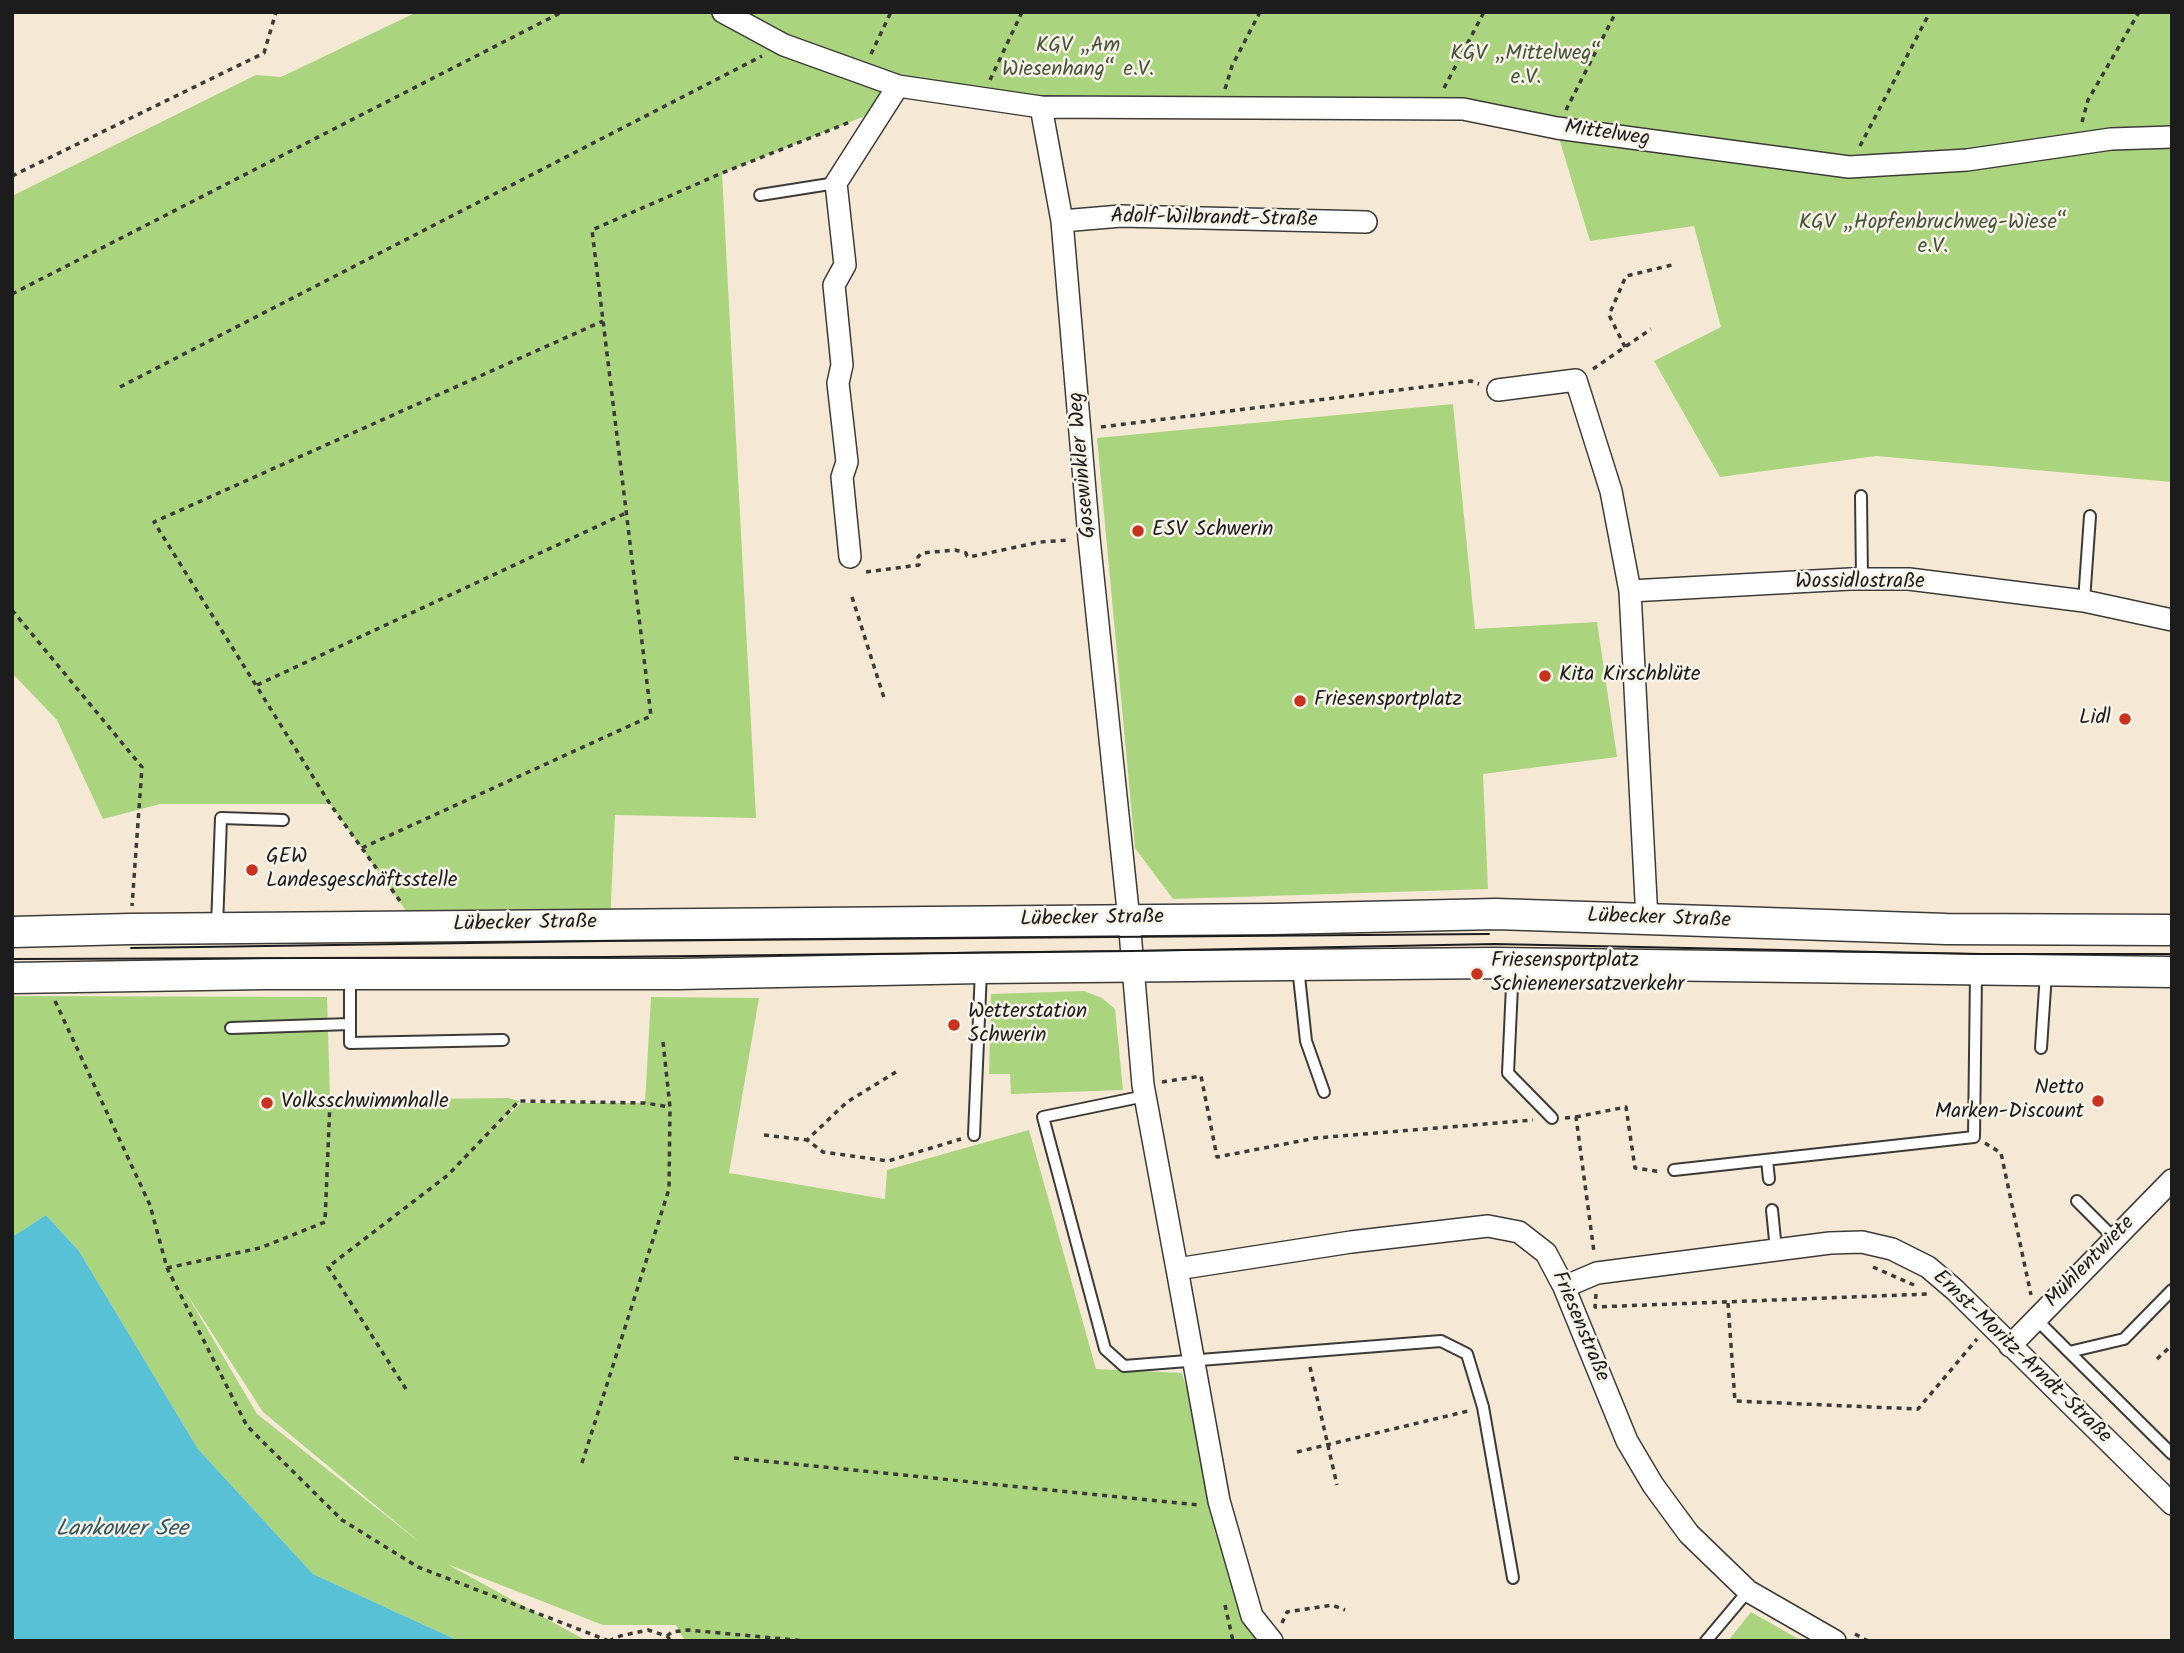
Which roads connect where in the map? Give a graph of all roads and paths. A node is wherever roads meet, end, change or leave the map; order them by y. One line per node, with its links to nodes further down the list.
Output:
1 (276, 12): 23 (path)
2 (562, 12): 29 (path)
3 (723, 12): 11 (street)
4 (891, 12): 12 (path)
5 (1022, 12): 14 (path)
6 (1260, 12): 17 (path)
7 (1484, 12): 18 (path)
8 (1616, 12): 19 (path)
9 (1930, 12): 22 (path)
10 (2139, 12): 21 (path)
11 (784, 45): 12 (street); 34 (path)
12 (861, 74): 13 (street)
13 (898, 86): 14 (street); 16 (street)
14 (982, 97): 15 (street)
15 (1041, 107): 17 (street, Mittelweg); 26 (street, Gosewinkler Weg)
16 (885, 108): 24 (street); 30 (path)
17 (1220, 108): 18 (street, Mittelweg)
18 (1433, 109): 19 (street, Mittelweg)
19 (1557, 128): 22 (street, Mittelweg)
20 (2172, 137): 21 (street, Mittelweg)
21 (2077, 144): 22 (street, Mittelweg)
22 (1849, 167)
23 (12, 176)
24 (836, 183): 25 (lane); 41 (street)
25 (760, 195)
26 (1062, 222): 27 (street, Adolf-Wilbrandt-Straße); 36 (street, Gosewinkler Weg)
27 (1366, 222)
28 (1672, 265): 32 (path)
29 (12, 294)
30 (603, 321): 38 (path); 48 (path)
31 (1651, 329): 32 (path)
32 (1625, 347): 33 (path)
33 (1576, 380): 35 (street); 43 (street)
34 (120, 387)
35 (1498, 390): 36 (path)
36 (1082, 429): 40 (street, Gosewinkler Weg)
37 (1861, 496): 42 (lane)
38 (626, 513): 48 (path); 51 (path)
39 (2090, 516): 45 (lane)
40 (1089, 538): 41 (path); 52 (street, Gosewinkler Weg)
41 (856, 564)
42 (1862, 579): 43 (street, Wossidlostraße); 45 (street, Wossidlostraße)
43 (1630, 591): 53 (street)
44 (852, 597): 49 (path)
45 (2084, 601): 47 (street, Wossidlostraße)
46 (12, 610): 55 (path)
47 (2172, 620)
48 (257, 685): 51 (path)
49 (885, 701)
50 (283, 820): 56 (lane)
51 (362, 848): 54 (path)
52 (1129, 920): 53 (street, Lübecker Straße); 54 (street, Lübecker Straße); 60 (street, Gosewinkler Weg)
53 (1647, 920): 57 (street, Lübecker Straße)
54 (417, 926): 56 (street, Lübecker Straße)
55 (130, 929): 56 (street, Lübecker Straße); 58 (street, Lübecker Straße)
56 (217, 929)
57 (2172, 930)
58 (12, 932)
59 (1513, 964): 61 (street, Lübecker Straße); 63 (street, Lübecker Straße); 80 (lane)
60 (1133, 967): 61 (street, Lübecker Straße); 62 (street, Lübecker Straße); 75 (street)
61 (1298, 967): 76 (lane)
62 (981, 968): 66 (street, Lübecker Straße); 82 (lane)
63 (1976, 968): 64 (street, Lübecker Straße); 83 (lane)
64 (2046, 970): 65 (street, Lübecker Straße); 73 (lane)
65 (2172, 972)
66 (349, 974): 67 (street, Lübecker Straße); 69 (lane)
67 (45, 976): 68 (street, Lübecker Straße); 93 (path)
68 (12, 978)
69 (350, 1024): 70 (lane); 71 (lane)
70 (231, 1028)
71 (503, 1040)
72 (663, 1042): 78 (path)
73 (2041, 1048)
74 (896, 1072): 84 (path)
75 (1149, 1089): 80 (path); 94 (street); 109 (lane)
76 (1324, 1092)
77 (330, 1101): 93 (path)
78 (670, 1107): 110 (path); 116 (path)
79 (1576, 1117): 80 (path); 86 (path); 95 (path)
80 (1552, 1118)
81 (764, 1135): 84 (path)
82 (974, 1135): 84 (path)
83 (1974, 1137): 85 (lane); 102 (path)
84 (807, 1140)
85 (1767, 1160): 86 (lane); 87 (lane)
86 (1674, 1170)
87 (1769, 1179)
88 (2172, 1180): 91 (street, Mühlentwiete)
89 (2077, 1201): 91 (lane)
90 (1772, 1210): 92 (lane)
91 (2115, 1238): 102 (street, Mühlentwiete)
92 (1776, 1250): 95 (street, Ernst-Moritz-Arndt-Straße); 103 (street, Ernst-Moritz-Arndt-Straße)
93 (167, 1268): 126 (path)
94 (1177, 1269): 96 (street, Friesenstraße); 109 (street)
95 (1598, 1273): 96 (street, Ernst-Moritz-Arndt-Straße); 100 (path)
96 (1564, 1287): 121 (street, Friesenstraße)
97 (2172, 1290): 107 (lane)
98 (1936, 1294): 99 (path)
99 (1728, 1303): 100 (path); 103 (path)
100 (1595, 1307): 101 (path)
101 (1594, 1315)
102 (2036, 1319): 105 (street, Mühlentwiete); 107 (lane)
103 (1989, 1324): 105 (street, Ernst-Moritz-Arndt-Straße)
104 (2172, 1345): 108 (path)
105 (2010, 1346): 118 (street, Ernst-Moritz-Arndt-Straße)
106 (1306, 1352): 109 (lane); 111 (lane); 112 (path)
107 (2069, 1352): 114 (lane)
108 (2157, 1359)
109 (1192, 1361): 124 (street)
110 (406, 1389)
111 (1483, 1408): 112 (path); 120 (lane)
112 (1327, 1443): 113 (path); 117 (path)
113 (1297, 1452)
114 (2172, 1454)
115 (734, 1458): 119 (path)
116 (582, 1463)
117 (1337, 1485)
118 (2172, 1504)
119 (1201, 1506)
120 (1513, 1578)
121 (1748, 1591): 125 (street, Friesenstraße); 129 (lane)
122 (1345, 1611): 124 (path)
123 (667, 1636): 126 (path); 127 (path); 128 (path)
124 (1275, 1636)
125 (1844, 1637): 130 (path)
126 (609, 1641)
127 (671, 1641)
128 (806, 1641)
129 (1706, 1641)
130 (1868, 1641)

